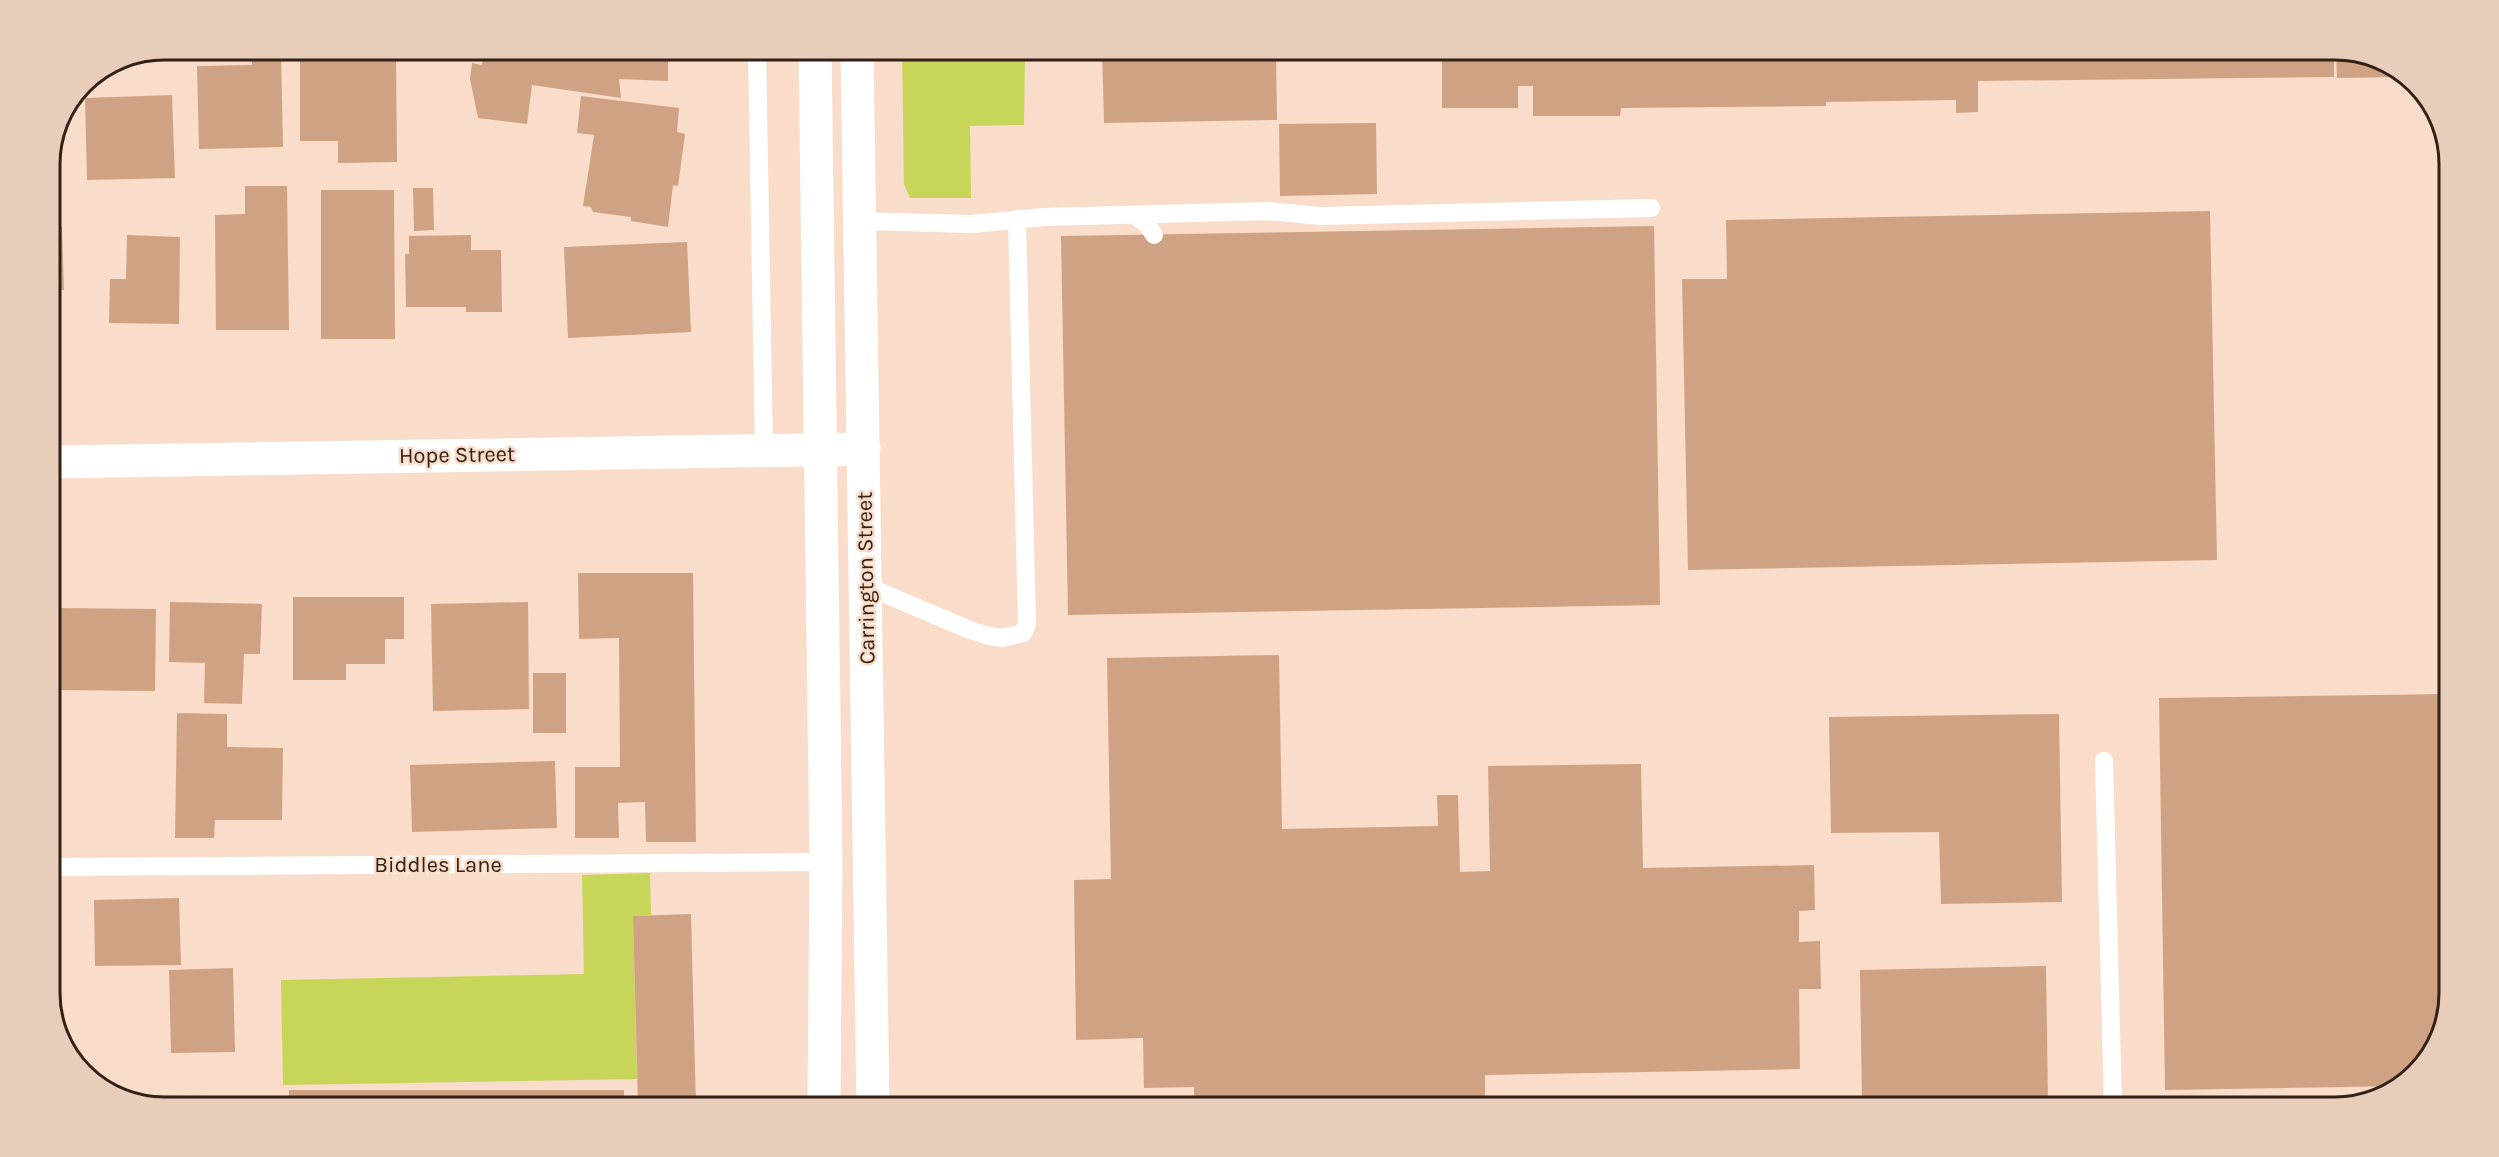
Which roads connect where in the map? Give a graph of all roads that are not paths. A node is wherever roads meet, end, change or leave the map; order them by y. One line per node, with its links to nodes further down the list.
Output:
1 (757, 60): 10 (lane)
2 (814, 60): 11 (main road, Carrington Street)
3 (857, 60): 7 (main road, Carrington Street)
4 (1651, 208): 5 (lane)
5 (1134, 215): 6 (lane); 8 (lane)
6 (1017, 219): 7 (lane); 13 (lane)
7 (860, 221): 9 (main road, Carrington Street)
8 (1154, 235)
9 (864, 449): 11 (main road, Hope Street); 13 (main road, Carrington Street)
10 (764, 450): 11 (main road, Hope Street); 12 (main road, Hope Street)
11 (819, 450): 15 (main road, Carrington Street)
12 (60, 462)
13 (866, 586): 18 (main road, Carrington Street)
14 (2104, 761): 19 (lane)
15 (826, 862): 16 (lane, Biddles Lane); 17 (main road, Carrington Street)
16 (60, 867)
17 (824, 1097)
18 (873, 1097)
19 (2113, 1097)

